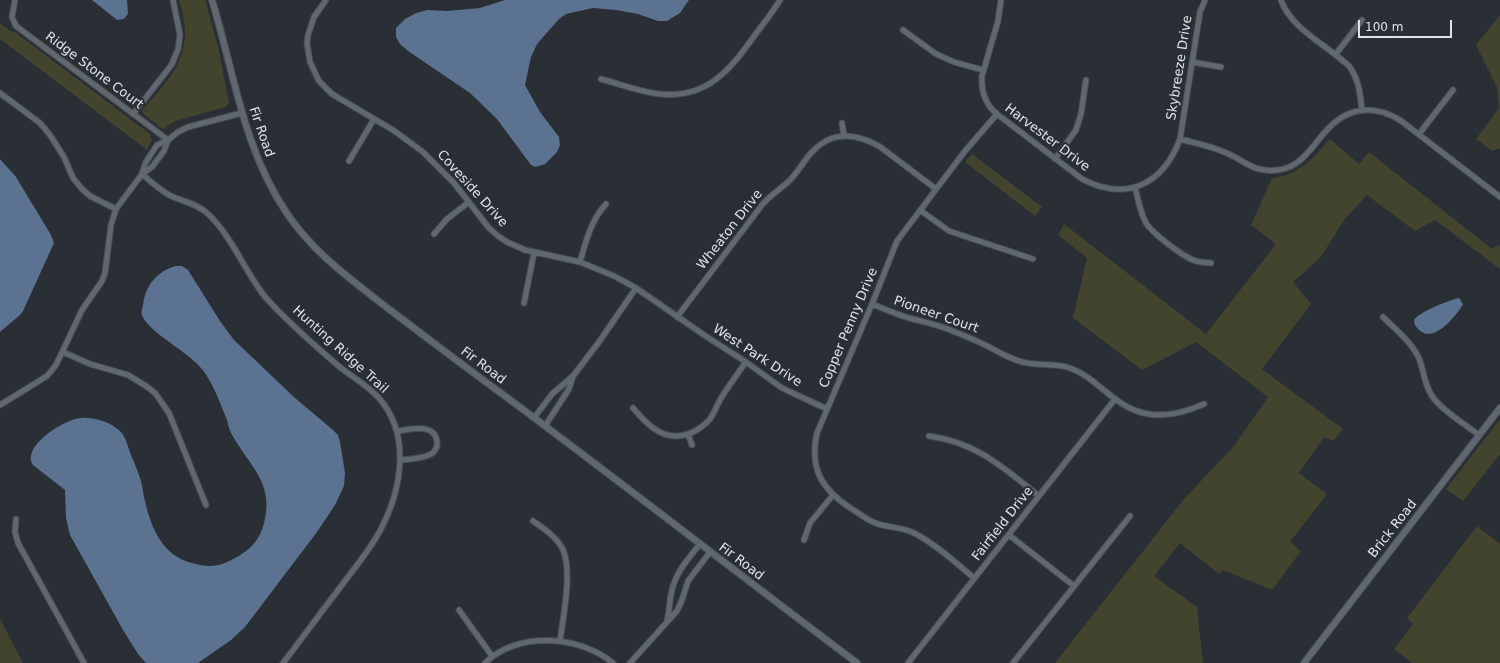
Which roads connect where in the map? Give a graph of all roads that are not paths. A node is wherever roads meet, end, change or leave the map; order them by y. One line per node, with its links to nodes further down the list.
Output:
1 (15, 0): 21 (street, Ridge Stone Court)
2 (173, 0): 21 (street)
3 (212, 0): 20 (street, Fir Road)
4 (326, 0): 23 (street, Coveside Drive)
5 (780, 0): 15 (street)
6 (1001, 0): 14 (street, Harvester Drive)
7 (1204, 0): 12 (street, Skybreeze Drive)
8 (1281, 0): 11 (street)
9 (1362, 20): 11 (street)
10 (902, 30): 14 (street)
11 (1336, 54): 19 (street)
12 (1192, 62): 13 (street); 27 (street, Skybreeze Drive)
13 (1221, 67)
14 (983, 70): 22 (street, Harvester Drive)
15 (601, 79)
16 (1086, 80): 29 (street)
17 (1453, 90): 25 (street)
18 (0, 93): 37 (street)
19 (1362, 110): 25 (street); 27 (street)
20 (242, 113): 28 (street); 58 (street, Fir Road)
21 (133, 114): 28 (street, Ridge Stone Court)
22 (997, 114): 29 (street, Harvester Drive); 33 (street, Copper Penny Drive)
23 (374, 119): 30 (street); 35 (street, Coveside Drive)
24 (842, 123): 26 (street)
25 (1419, 134): 34 (street)
26 (844, 136): 33 (street); 47 (street, Wheaton Drive)
27 (1180, 139): 32 (street, Harvester Drive)
28 (168, 140): 31 (street); 31 (street)
29 (1055, 159): 32 (street, Harvester Drive)
30 (349, 161)
31 (142, 174): 37 (street); 60 (street, Hunting Ridge Trail)
32 (1135, 187): 43 (street)
33 (936, 189): 38 (street, Copper Penny Drive)
34 (1500, 197)
35 (469, 202): 39 (street); 40 (street, Coveside Drive)
36 (606, 204): 42 (street)
37 (116, 209): 49 (street)
38 (920, 210): 41 (street); 46 (street, Copper Penny Drive)
39 (434, 234)
40 (534, 253): 42 (street, Coveside Drive); 45 (street)
41 (1033, 259)
42 (580, 262): 44 (street, Coveside Drive)
43 (1211, 262)
44 (636, 288): 47 (street, Coveside Drive); 51 (street)
45 (524, 303)
46 (872, 304): 52 (street, Pioneer Court); 57 (street, Copper Penny Drive)
47 (677, 317): 50 (street, West Park Drive)
48 (1383, 317): 63 (street)
49 (63, 352): 54 (street); 68 (street)
50 (746, 362): 57 (street, West Park Drive); 61 (street)
51 (573, 376): 58 (street); 59 (street)
52 (1115, 399): 53 (street, Pioneer Court); 67 (street, Fairfield Drive)
53 (1204, 404)
54 (0, 405)
55 (633, 408): 61 (street)
56 (1500, 408): 63 (street, Brick Road)
57 (827, 409): 66 (street, Copper Penny Drive)
58 (534, 418): 59 (street, Fir Road)
59 (545, 426): 74 (street, Fir Road)
60 (397, 432): 65 (street, Hunting Ridge Trail); 65 (street)
61 (688, 434): 64 (street)
62 (929, 436): 67 (street)
63 (1479, 436): 90 (street, Brick Road)
64 (692, 445)
65 (400, 460): 83 (street, Hunting Ridge Trail)
66 (833, 495): 73 (street); 76 (street)
67 (1039, 496): 72 (street, Fairfield Drive)
68 (206, 505)
69 (1130, 516): 77 (street)
70 (16, 519): 82 (street)
71 (533, 521): 80 (street)
72 (1009, 535): 76 (street, Fairfield Drive); 77 (street)
73 (804, 540)
74 (700, 544): 75 (street, Fir Road); 79 (street)
75 (710, 552): 79 (street); 87 (street, Fir Road)
76 (974, 578): 88 (street, Fairfield Drive)
77 (1074, 586): 89 (street)
78 (459, 610): 81 (street)
79 (667, 622): 86 (street)
80 (560, 642): 81 (street); 85 (street)
81 (492, 656): 84 (street)
82 (84, 663)
83 (283, 663)
84 (485, 663)
85 (612, 663)
86 (630, 663)
87 (857, 663)
88 (908, 663)
89 (1013, 663)
90 (1304, 663)

